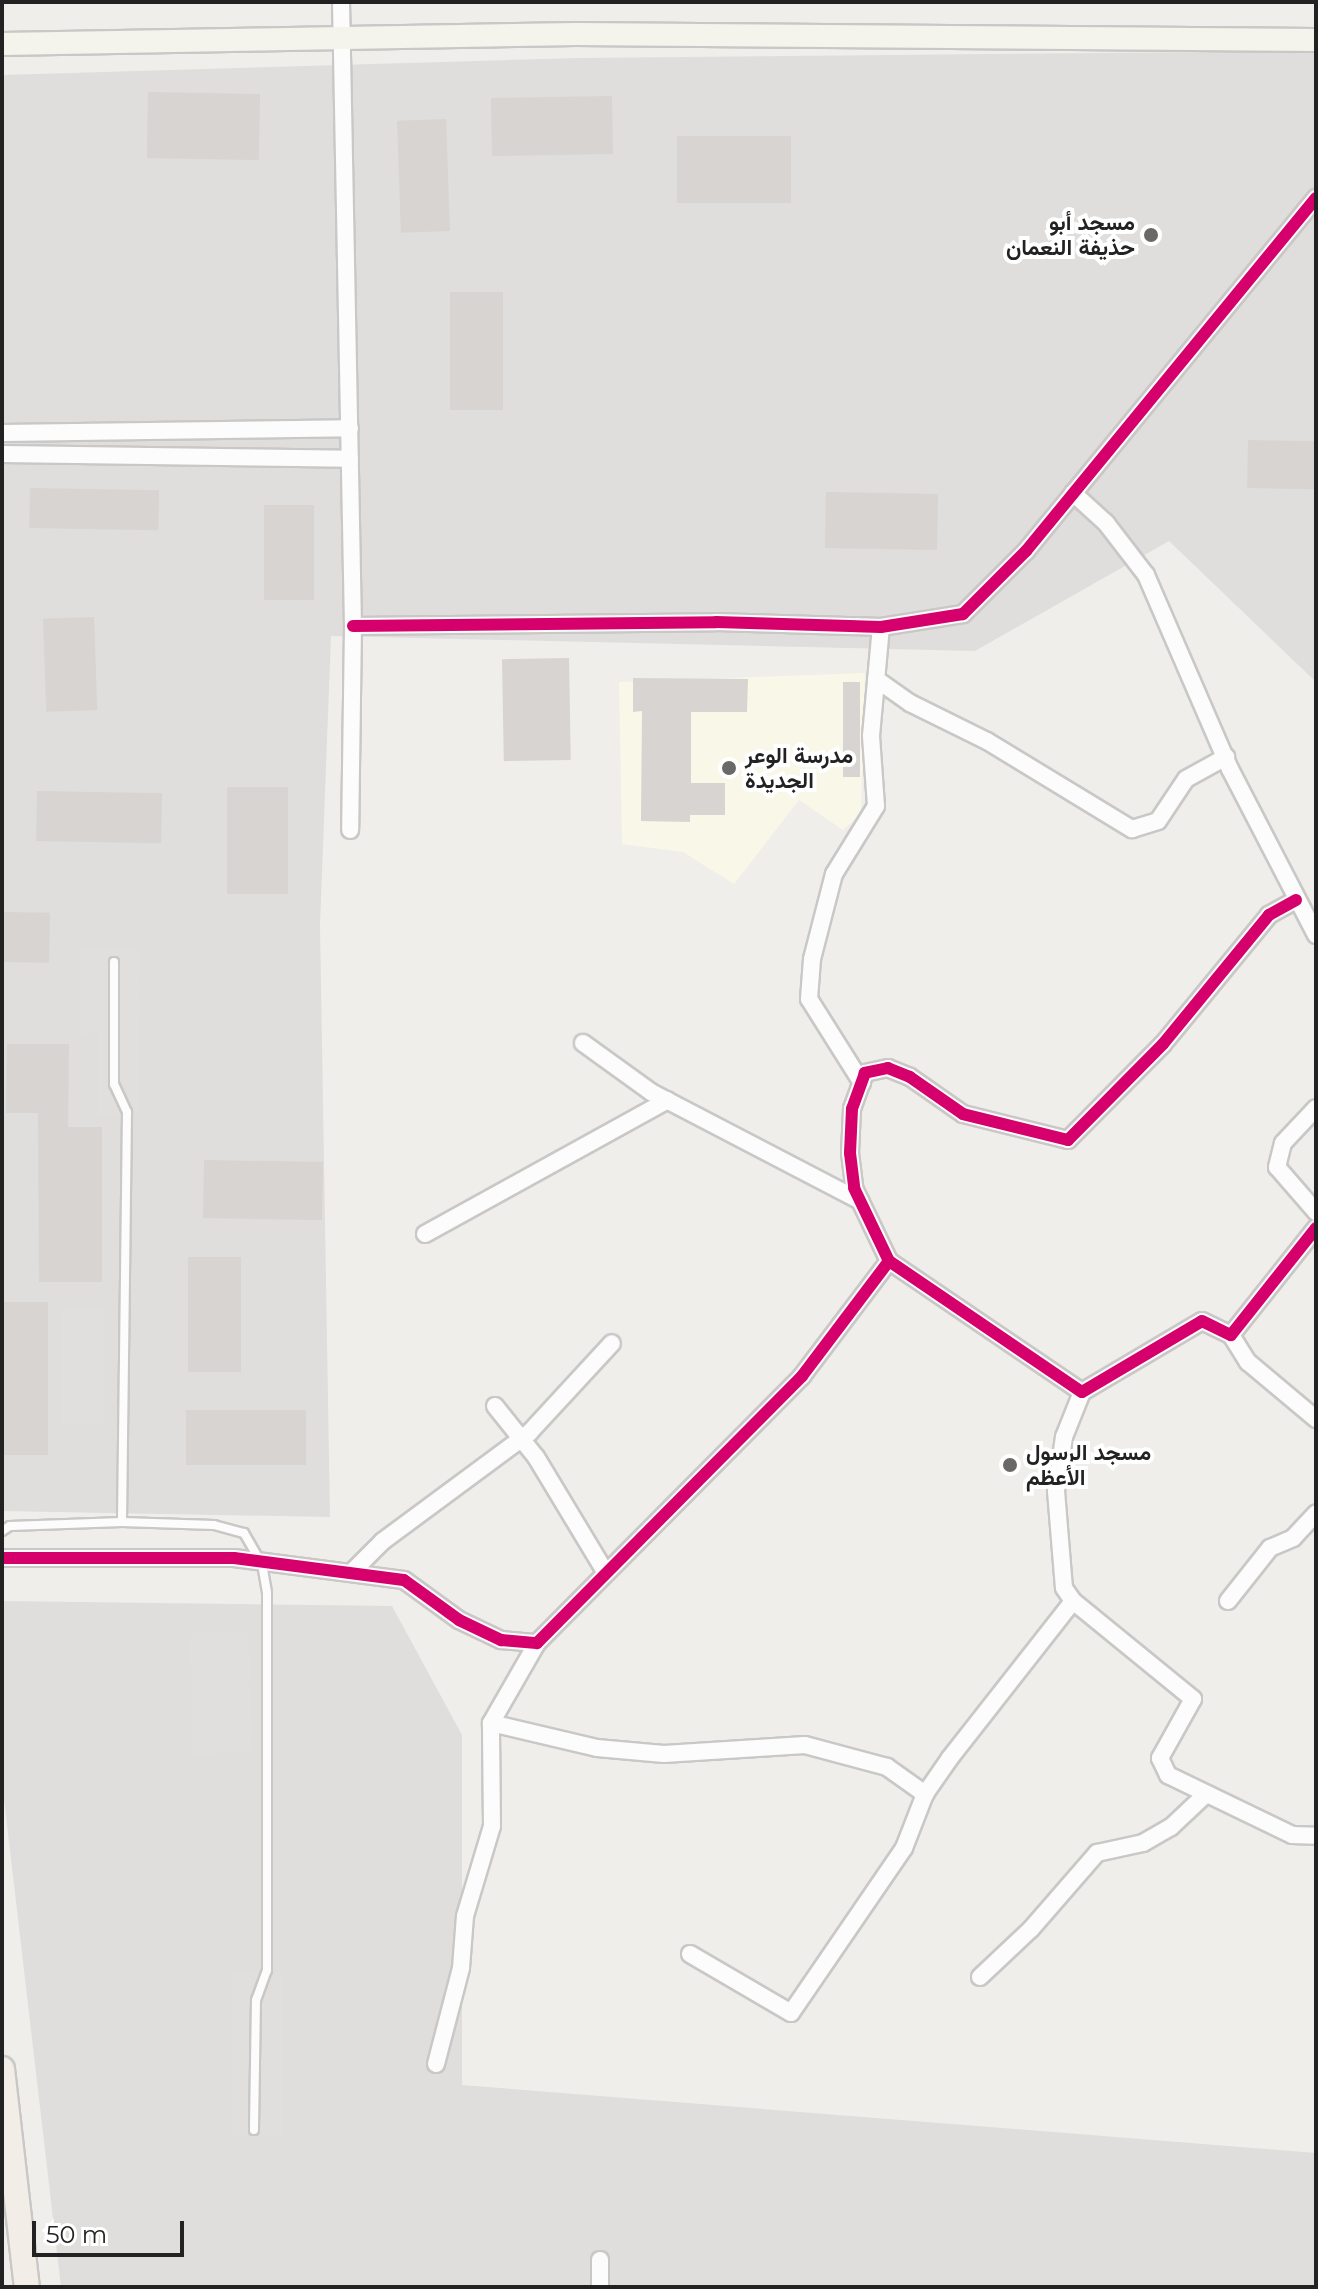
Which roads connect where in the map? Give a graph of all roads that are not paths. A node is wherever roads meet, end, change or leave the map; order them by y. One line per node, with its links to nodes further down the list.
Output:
1 (341, 2): 3 (street)
2 (1316, 40): 3 (main road)
3 (343, 41): 4 (main road); 6 (street)
4 (2, 44)
5 (1316, 198): 10 (street)
6 (350, 428): 7 (street); 9 (street)
7 (2, 433)
8 (2, 454): 9 (street)
9 (350, 459): 11 (street)
10 (1073, 493): 12 (street); 14 (street)
11 (353, 626): 12 (street); 15 (street)
12 (881, 627): 13 (street)
13 (876, 679): 14 (street); 20 (street)
14 (1226, 757): 16 (street)
15 (350, 830)
16 (1296, 900): 17 (street); 20 (street)
17 (1316, 935)
18 (114, 962): 35 (lane)
19 (583, 1043): 21 (street)
20 (862, 1083): 23 (street)
21 (668, 1100): 23 (street); 26 (street)
22 (1316, 1108): 24 (street)
23 (860, 1201): 27 (street)
24 (1316, 1212)
25 (1316, 1228): 28 (street)
26 (425, 1234)
27 (889, 1261): 30 (street); 40 (street)
28 (1231, 1335): 30 (street); 32 (street)
29 (612, 1343): 33 (street)
30 (1082, 1392): 41 (street)
31 (495, 1406): 33 (street)
32 (1316, 1419)
33 (520, 1439): 39 (street); 40 (street)
34 (1316, 1513): 42 (street)
35 (122, 1522): 36 (lane); 38 (lane)
36 (2, 1531)
37 (2, 1558): 38 (street)
38 (262, 1564): 39 (street); 52 (lane)
39 (351, 1573): 43 (street)
40 (606, 1573): 43 (street)
41 (1073, 1601): 45 (street); 46 (street)
42 (1228, 1601)
43 (537, 1643): 44 (street)
44 (491, 1723): 45 (street); 50 (street)
45 (925, 1794): 48 (street)
46 (1206, 1794): 47 (street); 49 (street)
47 (1316, 1836)
48 (690, 1954)
49 (980, 1977)
50 (436, 2064)
51 (2, 2069): 54 (main road)
52 (254, 2130)
53 (600, 2260): 55 (street)
54 (27, 2287)
55 (600, 2287)

